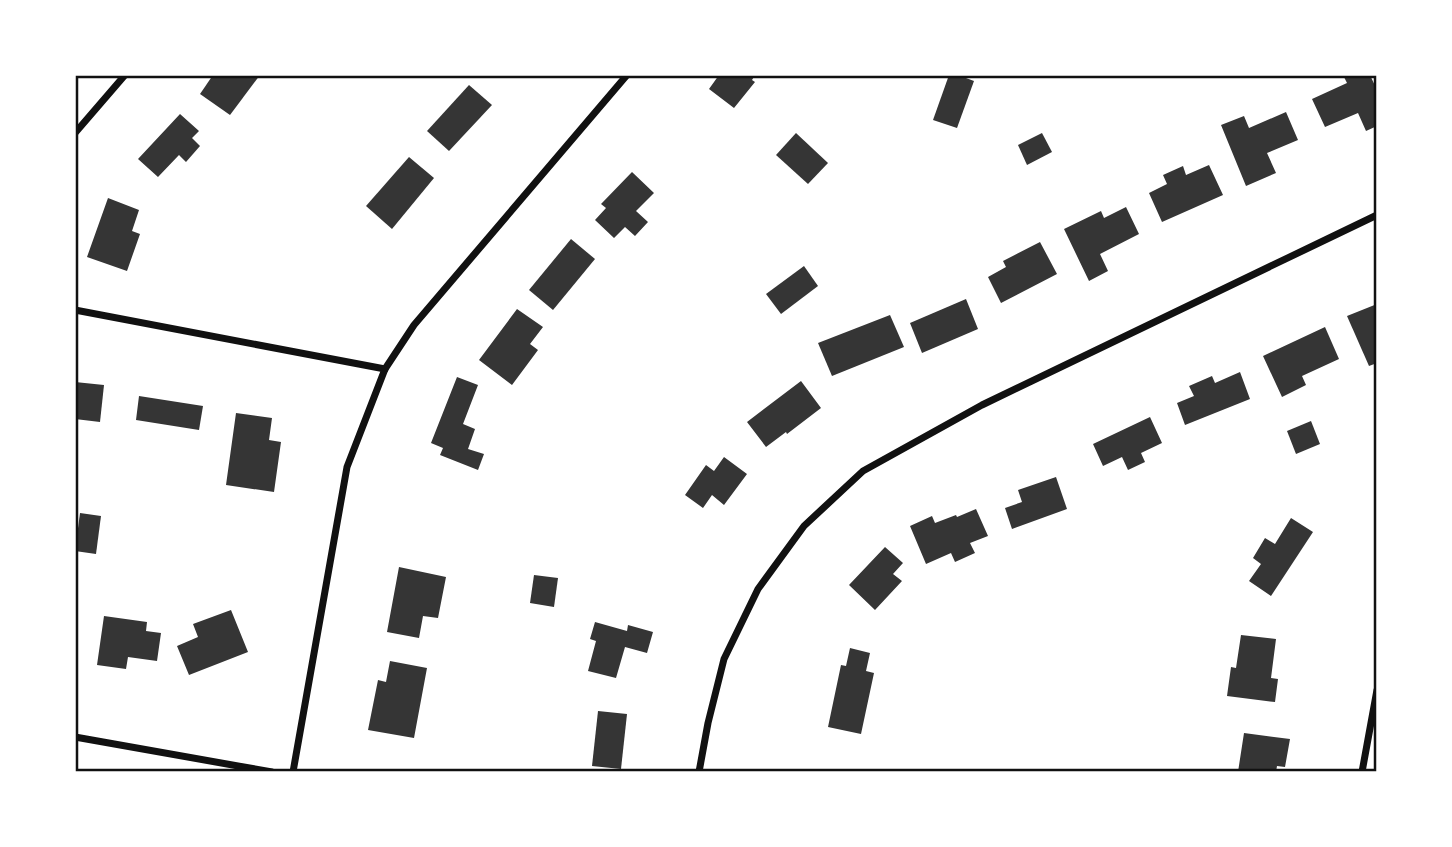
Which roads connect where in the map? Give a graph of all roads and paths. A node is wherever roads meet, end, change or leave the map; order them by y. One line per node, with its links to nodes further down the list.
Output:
1 (125, 75): 3 (street)
2 (627, 75): 6 (street)
3 (75, 133)
4 (1377, 215): 11 (street)
5 (75, 310): 6 (street)
6 (385, 369): 10 (street)
7 (1377, 690): 12 (street)
8 (75, 737): 9 (street)
9 (272, 772)
10 (293, 772)
11 (699, 772)
12 (1362, 772)

